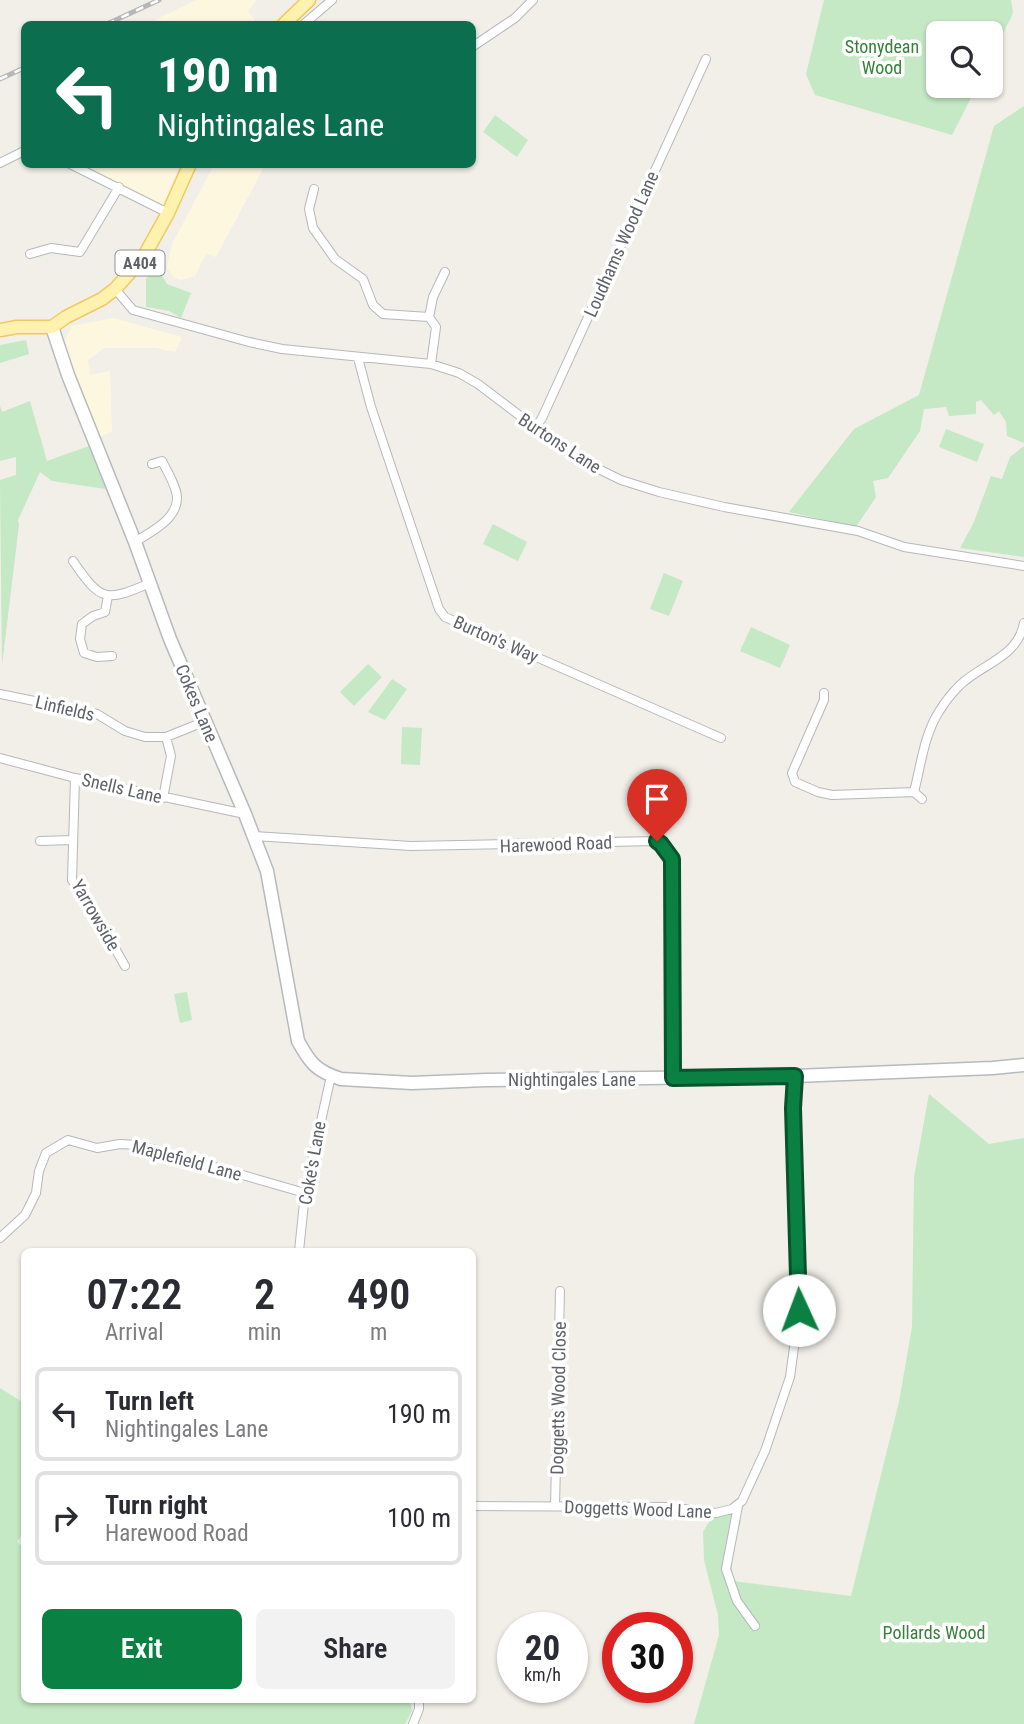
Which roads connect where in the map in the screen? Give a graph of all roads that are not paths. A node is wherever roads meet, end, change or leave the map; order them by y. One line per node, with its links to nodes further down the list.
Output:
1 (309, 0): 4 (main road)
2 (332, 0): 5 (street)
3 (533, 0): 6 (street)
4 (287, 21)
5 (308, 21)
6 (476, 44)
7 (706, 59): 23 (street, Loudhams Wood Lane)
8 (21, 152): 9 (street)
9 (0, 163)
10 (72, 168): 12 (street)
11 (188, 168): 14 (main road, A404)
12 (119, 187): 14 (street); 15 (street)
13 (314, 189): 18 (street)
14 (168, 213): 17 (main road, A404)
15 (30, 254)
16 (445, 272): 18 (street)
17 (115, 289): 19 (main road, A404); 21 (street, Burtons Lane)
18 (429, 317): 22 (street)
19 (52, 327): 20 (main road); 27 (main road, Cokes Lane)
20 (0, 330)
21 (358, 358): 22 (street, Burtons Lane); 38 (street, Burton's Way)
22 (431, 364): 23 (street, Burtons Lane)
23 (535, 429): 29 (street, Burtons Lane)
24 (170, 454): 25 (street)
25 (162, 461): 26 (street); 27 (street)
26 (152, 464)
27 (135, 542): 30 (main road, Cokes Lane)
28 (73, 561): 31 (street)
29 (1024, 566)
30 (150, 583): 31 (street); 36 (main road, Cokes Lane)
31 (108, 596): 33 (street)
32 (1024, 624): 41 (street)
33 (112, 656)
34 (824, 693): 41 (street)
35 (0, 694): 37 (street, Linfields)
36 (206, 721): 37 (street, Linfields); 44 (main road, Cokes Lane)
37 (166, 737): 42 (street)
38 (721, 737)
39 (0, 758): 40 (street, Snells Lane)
40 (75, 778): 42 (street, Snells Lane); 46 (street, Yarrowside)
41 (915, 792): 43 (street)
42 (163, 798): 44 (street, Snells Lane)
43 (922, 799)
44 (245, 814): 45 (main road, Cokes Lane)
45 (254, 836): 50 (main road, Cokes Lane); 52 (street, Harewood Road)
46 (72, 840): 47 (street); 48 (street, Yarrowside)
47 (40, 841)
48 (125, 966)
49 (1024, 1065): 51 (main road, Nightingales Lane)
50 (331, 1076): 52 (main road, Nightingales Lane); 53 (street, Coke's Lane)
51 (795, 1076): 52 (main road, Nightingales Lane); 59 (street, Doggetts Wood Lane)
52 (673, 1078)
53 (305, 1193): 54 (street, Maplefield Lane); 55 (street, Coke's Lane)
54 (0, 1238)
55 (299, 1248)
56 (560, 1291): 58 (street, Doggetts Wood Close)
57 (476, 1506): 58 (street, Doggetts Wood Lane)
58 (555, 1506): 59 (street, Doggetts Wood Lane)
59 (738, 1506): 60 (street)
60 (755, 1626)
61 (418, 1703): 62 (street)
62 (413, 1724)

